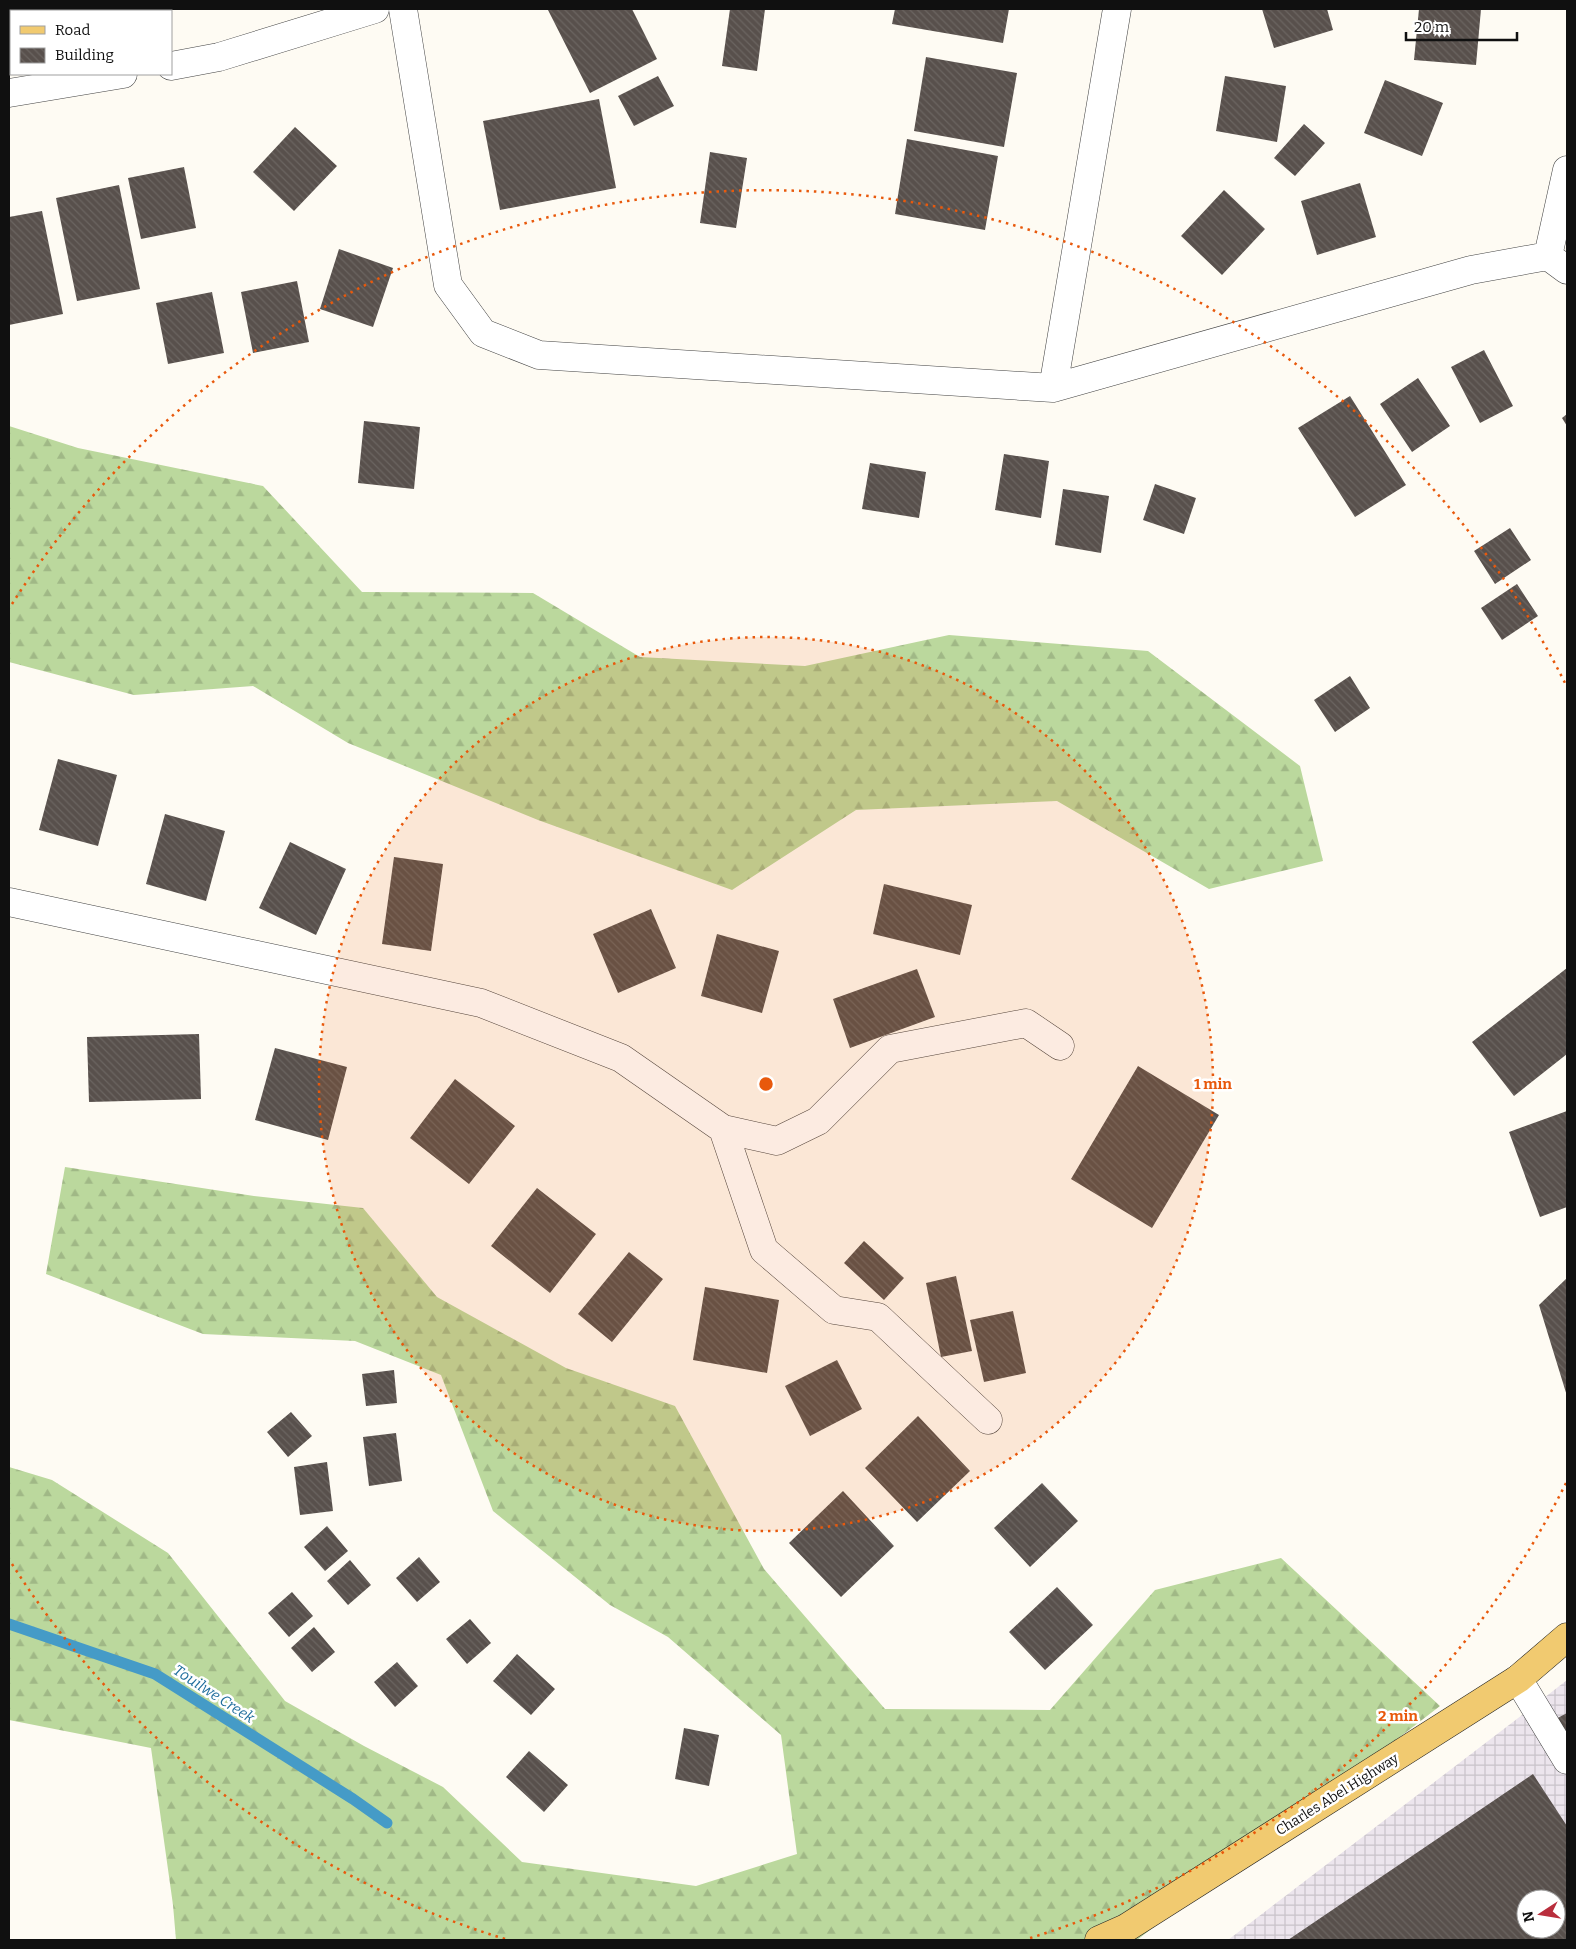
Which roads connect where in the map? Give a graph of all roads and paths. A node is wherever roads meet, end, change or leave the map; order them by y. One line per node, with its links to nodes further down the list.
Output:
1 (375, 9): 4 (street)
2 (403, 9): 9 (street)
3 (1117, 9): 9 (street)
4 (172, 66)
5 (117, 75): 6 (street)
6 (9, 93)
7 (1567, 170): 8 (street)
8 (1558, 263): 9 (street)
9 (1054, 388)
10 (9, 902): 12 (street)
11 (1060, 1046): 12 (street)
12 (723, 1129): 13 (street)
13 (988, 1420)
14 (1567, 1637): 15 (main road, Charles Abel Highway)
15 (1518, 1679): 16 (street); 17 (main road, Charles Abel Highway)
16 (1567, 1760)
17 (1099, 1940)

